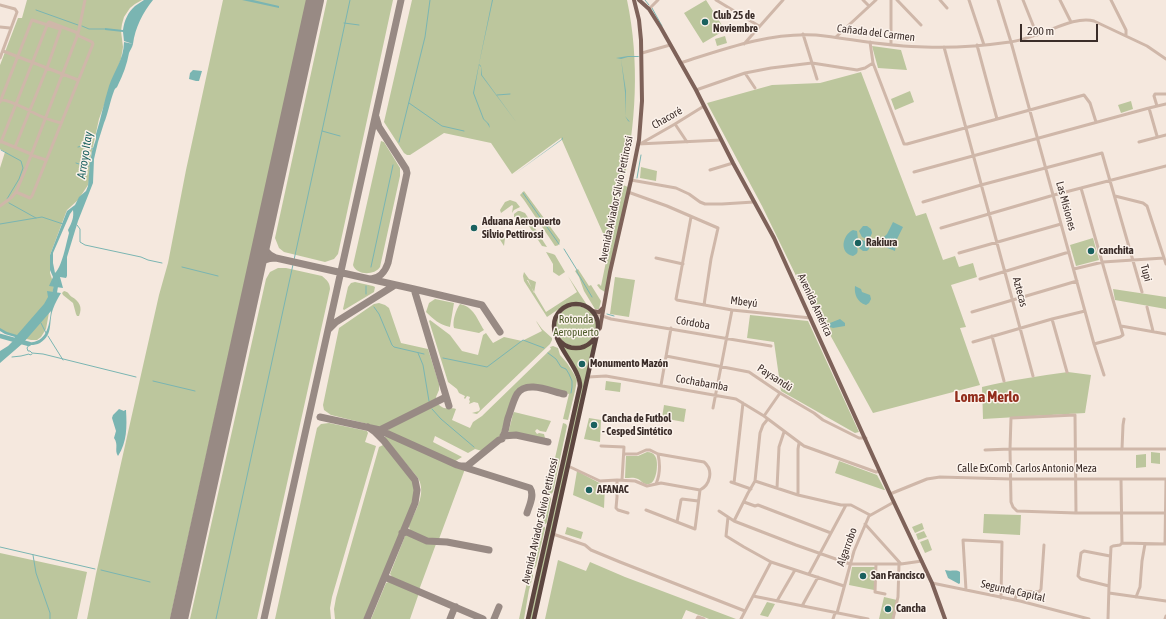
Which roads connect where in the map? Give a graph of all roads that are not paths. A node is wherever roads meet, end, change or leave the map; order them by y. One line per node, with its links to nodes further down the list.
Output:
1 (85, 0): 27 (street)
2 (636, 0): 19 (main road, Avenida América); 41 (main road, Avenida Aviador Silvio Pettirossi)
3 (658, 0): 19 (street)
4 (716, 0): 24 (street)
5 (775, 0): 16 (street)
6 (863, 0): 18 (street)
7 (876, 0): 18 (street)
8 (891, 0): 35 (street)
9 (897, 0): 23 (street)
10 (940, 0): 20 (street)
11 (969, 0): 38 (street)
12 (998, 0): 33 (street, Las Misiones)
13 (1023, 0): 29 (street)
14 (1060, 0): 21 (street)
15 (1112, 0): 30 (street)
16 (781, 2): 24 (street)
17 (0, 5): 26 (street)
18 (869, 6): 31 (street)
19 (649, 8): 36 (main road, Avenida América)
20 (947, 8)
21 (1071, 22): 29 (street, Cañada del Carmen); 30 (street, Cañada del Carmen)
22 (47, 24): 27 (street); 42 (street); 45 (street); 49 (street)
23 (921, 25)
24 (759, 26): 34 (street)
25 (0, 27): 26 (street)
26 (10, 28): 40 (street)
27 (77, 34): 51 (street); 53 (street)
28 (803, 34): 31 (street, Cañada del Carmen); 34 (street, Cañada del Carmen); 47 (street)
29 (1037, 35): 33 (street, Cañada del Carmen)
30 (1126, 36): 44 (street, Cañada del Carmen)
31 (836, 37): 32 (street, Cañada del Carmen)
32 (870, 42): 35 (street, Cañada del Carmen); 48 (street)
33 (1011, 42): 38 (street, Cañada del Carmen); 64 (street, Las Misiones)
34 (744, 44): 46 (street, Cañada del Carmen)
35 (891, 44): 39 (street, Cañada del Carmen)
36 (670, 45): 41 (street); 46 (main road, Avenida América)
37 (977, 45): 38 (street, Cañada del Carmen); 39 (street, Cañada del Carmen); 66 (street)
38 (984, 45)
39 (944, 47): 70 (street, Aztecas)
40 (2, 51): 42 (street); 43 (street)
41 (642, 53): 78 (main road, Avenida Aviador Silvio Pettirossi)
42 (17, 57): 45 (street); 57 (street)
43 (0, 58)
44 (1166, 59)
45 (32, 62): 49 (street); 58 (street)
46 (680, 63): 55 (main road, Avenida América)
47 (812, 63): 48 (street); 50 (street); 52 (street)
48 (873, 63): 70 (street)
49 (47, 68): 51 (street); 63 (street)
50 (745, 73): 54 (street); 55 (street)
51 (62, 74): 53 (street); 65 (street)
52 (817, 79)
53 (78, 80): 68 (street)
54 (755, 88)
55 (696, 90): 60 (main road, Avenida América)
56 (1166, 94): 61 (street)
57 (0, 100): 58 (street)
58 (16, 104): 63 (street); 75 (street)
59 (1166, 104): 61 (street)
60 (704, 106): 69 (street, Chacoré); 74 (main road, Avenida América)
61 (1157, 106): 62 (street)
62 (1149, 108): 67 (street); 72 (street)
63 (29, 110): 65 (street); 79 (street)
64 (1030, 110): 66 (street); 67 (street); 73 (street, Las Misiones)
65 (45, 118): 68 (street); 80 (street)
66 (997, 118): 70 (street)
67 (1096, 122): 73 (street)
68 (61, 123): 82 (street)
69 (675, 124): 76 (street); 78 (street, Chacoré)
70 (965, 128): 81 (street, Aztecas)
71 (1166, 135): 72 (street)
72 (1157, 136): 77 (street)
73 (1038, 138): 81 (street); 85 (street, Las Misiones)
74 (721, 140): 76 (street); 83 (main road, Avenida América)
75 (1, 141): 79 (street)
76 (687, 142): 78 (street)
77 (1139, 142)
78 (638, 144): 88 (main road, Avenida Aviador Silvio Pettirossi)
79 (15, 147): 80 (street)
80 (31, 154): 82 (street); 92 (street)
81 (973, 156): 87 (street); 90 (street, Aztecas)
82 (46, 160): 92 (street)
83 (733, 163): 86 (street); 96 (main road, Avenida América)
84 (1166, 166): 89 (street)
85 (1046, 167): 89 (street, Tupi); 90 (street); 94 (street, Las Misiones)
86 (710, 170)
87 (914, 172)
88 (632, 180): 93 (main road, Avenida Aviador Silvio Pettirossi); 96 (street)
89 (1110, 180): 91 (street); 95 (street, Tupi)
90 (980, 185): 97 (street); 99 (street, Aztecas)
91 (1082, 188): 94 (street); 109 (street)
92 (16, 192): 98 (street)
93 (628, 192): 100 (street); 118 (main road, Avenida Aviador Silvio Pettirossi)
94 (1054, 195): 99 (street); 101 (street, Las Misiones)
95 (1115, 196): 106 (street); 108 (street, Tupi)
96 (754, 202): 126 (main road, Avenida América)
97 (923, 202)
98 (0, 206)
99 (988, 214): 102 (street); 103 (street, Aztecas)
100 (691, 217): 110 (street); 119 (street)
101 (1061, 224): 103 (street); 104 (street, Las Misiones)
102 (941, 228)
103 (996, 242): 105 (street); 113 (street, Aztecas)
104 (1069, 252): 112 (street, Las Misiones); 113 (street)
105 (959, 253)
106 (1165, 257): 108 (street); 111 (street)
107 (656, 258): 110 (street)
108 (1133, 260): 109 (street); 116 (street, Tupi)
109 (1103, 262): 112 (street); 131 (street)
110 (683, 264): 119 (street, Mbeyú)
111 (1166, 264)
112 (1074, 269): 115 (street, Las Misiones)
113 (1004, 271): 114 (street); 117 (street, Aztecas)
114 (980, 279)
115 (1077, 281): 117 (street); 122 (street, Las Misiones)
116 (1142, 292)
117 (1012, 300): 124 (street); 134 (street, Aztecas)
118 (604, 305): 123 (main road); 125 (main road, Avenida Aviador Silvio Pettirossi)
119 (704, 305): 121 (street, Mbeyú)
120 (1147, 307): 135 (street)
121 (732, 310): 126 (street, Mbeyú); 140 (street)
122 (1085, 311): 128 (street); 142 (street, Las Misiones)
123 (593, 312): 125 (street, Córdoba); 136 (highway); 139 (highway)
124 (972, 312)
125 (603, 316): 127 (street, Córdoba); 130 (main road, Avenida Aviador Silvio Pettirossi)
126 (811, 318): 160 (main road, Avenida América)
127 (611, 319): 130 (street); 133 (street, Córdoba)
128 (1052, 319): 129 (street); 132 (street)
129 (1044, 321): 132 (street); 134 (street)
130 (601, 324): 136 (main road, Avenida Aviador Silvio Pettirossi)
131 (1121, 326): 135 (street); 142 (street)
132 (1054, 327): 146 (street)
133 (671, 328): 140 (street, Córdoba); 144 (street)
134 (1020, 328): 138 (street); 148 (street, Aztecas)
135 (1153, 331): 137 (street)
136 (597, 332): 139 (highway); 149 (highway, Avenida Aviador Silvio Pettirossi)
137 (1166, 334)
138 (992, 336): 141 (street); 150 (street)
139 (557, 338): 233 (highway, Avenida Aviador Silvio Pettirossi)
140 (727, 338): 143 (street, Córdoba); 145 (street)
141 (973, 342)
142 (1094, 344): 147 (street, Las Misiones)
143 (771, 346)
144 (666, 356): 145 (street, Paysandú); 151 (street)
145 (722, 367): 152 (street, Paysandú); 153 (street)
146 (1066, 372)
147 (1104, 375)
148 (1033, 376)
149 (588, 377): 151 (street, Cochabamba); 170 (highway, Avenida Aviador Silvio Pettirossi)
150 (1004, 381)
151 (661, 385): 153 (street, Cochabamba)
152 (780, 393): 156 (street); 160 (street, Paysandú)
153 (716, 395): 154 (street, Cochabamba); 155 (street)
154 (743, 403): 156 (street, Cochabamba); 181 (street)
155 (713, 408)
156 (764, 416): 158 (street, Cochabamba)
157 (1124, 419): 165 (street)
158 (767, 420): 159 (street, Cochabamba); 178 (street)
159 (784, 432): 161 (street, Cochabamba); 180 (street)
160 (866, 438): 171 (main road, Avenida América)
161 (799, 443): 171 (street, Cochabamba); 184 (street)
162 (601, 446): 168 (street)
163 (1010, 449): 164 (street); 164 (street); 167 (street); 172 (street)
164 (1076, 449): 165 (street); 173 (street)
165 (1122, 449): 166 (street)
166 (1166, 449)
167 (985, 450)
168 (624, 454): 169 (street); 177 (street)
169 (658, 454): 179 (street); 182 (street)
170 (568, 466): 176 (street); 201 (highway, Avenida Aviador Silvio Pettirossi)
171 (880, 471): 183 (main road, Avenida América)
172 (1011, 479): 173 (street, Calle ExComb. Carlos Antonio Meza); 183 (street, Calle ExComb. Carlos Antonio Meza); 192 (street)
173 (1076, 479): 174 (street, Calle ExComb. Carlos Antonio Meza); 192 (street)
174 (1121, 479): 175 (street, Calle ExComb. Carlos Antonio Meza); 193 (street)
175 (1166, 479): 194 (street)
176 (616, 480): 177 (street); 191 (street)
177 (622, 480): 179 (street)
178 (755, 482): 180 (street); 181 (street)
179 (656, 484): 182 (street)
180 (777, 488): 184 (street)
181 (751, 489): 186 (street)
182 (700, 490): 185 (street)
183 (890, 494): 187 (main road, Avenida América)
184 (798, 496): 188 (street)
185 (698, 502): 198 (street); 198 (street)
186 (744, 502): 197 (street); 200 (street)
187 (894, 502): 195 (street); 208 (main road, Avenida América)
188 (846, 505): 195 (street); 200 (street)
189 (646, 510): 198 (street)
190 (719, 511): 196 (street)
191 (628, 513)
192 (1076, 513): 193 (street)
193 (1121, 513): 194 (street); 202 (street)
194 (1166, 513): 203 (street)
195 (870, 515): 199 (street, Algarrobo)
196 (728, 518): 197 (street); 209 (street)
197 (734, 521): 206 (street)
198 (677, 522)
199 (865, 524): 210 (street, Algarrobo); 212 (street)
200 (831, 532): 206 (street)
201 (553, 534): 229 (street); 234 (highway, Avenida Aviador Silvio Pettirossi)
202 (1122, 543): 204 (street); 207 (street)
203 (1165, 543): 204 (street)
204 (1145, 544): 223 (street)
205 (1044, 545): 225 (street)
206 (820, 553): 210 (street); 214 (street)
207 (1110, 556): 218 (street); 218 (street)
208 (922, 561): 212 (street); 216 (main road, Avenida América)
209 (771, 562): 213 (street); 222 (street)
210 (850, 564): 211 (street); 217 (street, Algarrobo)
211 (876, 564): 212 (street); 221 (street)
212 (900, 564): 239 (street)
213 (795, 570): 214 (street); 226 (street)
214 (809, 574): 215 (street)
215 (818, 578): 217 (street); 228 (street)
216 (932, 582): 219 (street, Segunda Capital); 240 (main road, Avenida América)
217 (844, 586): 230 (street, Algarrobo)
218 (1109, 586): 220 (street)
219 (966, 590): 224 (street, Segunda Capital); 224 (street)
220 (1109, 593): 223 (street); 242 (street)
221 (885, 594)
222 (753, 596): 226 (street); 229 (street)
223 (1136, 597): 227 (street)
224 (1001, 598): 225 (street, Segunda Capital)
225 (1015, 600): 241 (street, Segunda Capital)
226 (777, 601): 228 (street)
227 (1166, 601)
228 (802, 606): 230 (street)
229 (745, 611): 236 (street)
230 (836, 613): 237 (street, Algarrobo); 238 (street)
231 (1166, 616): 243 (street)
232 (698, 618): 235 (street)
233 (528, 619)
234 (534, 619)
235 (704, 619)
236 (741, 619)
237 (833, 619)
238 (868, 619)
239 (893, 619)
240 (945, 619)
241 (1089, 619)
242 (1108, 619)
243 (1166, 619)

